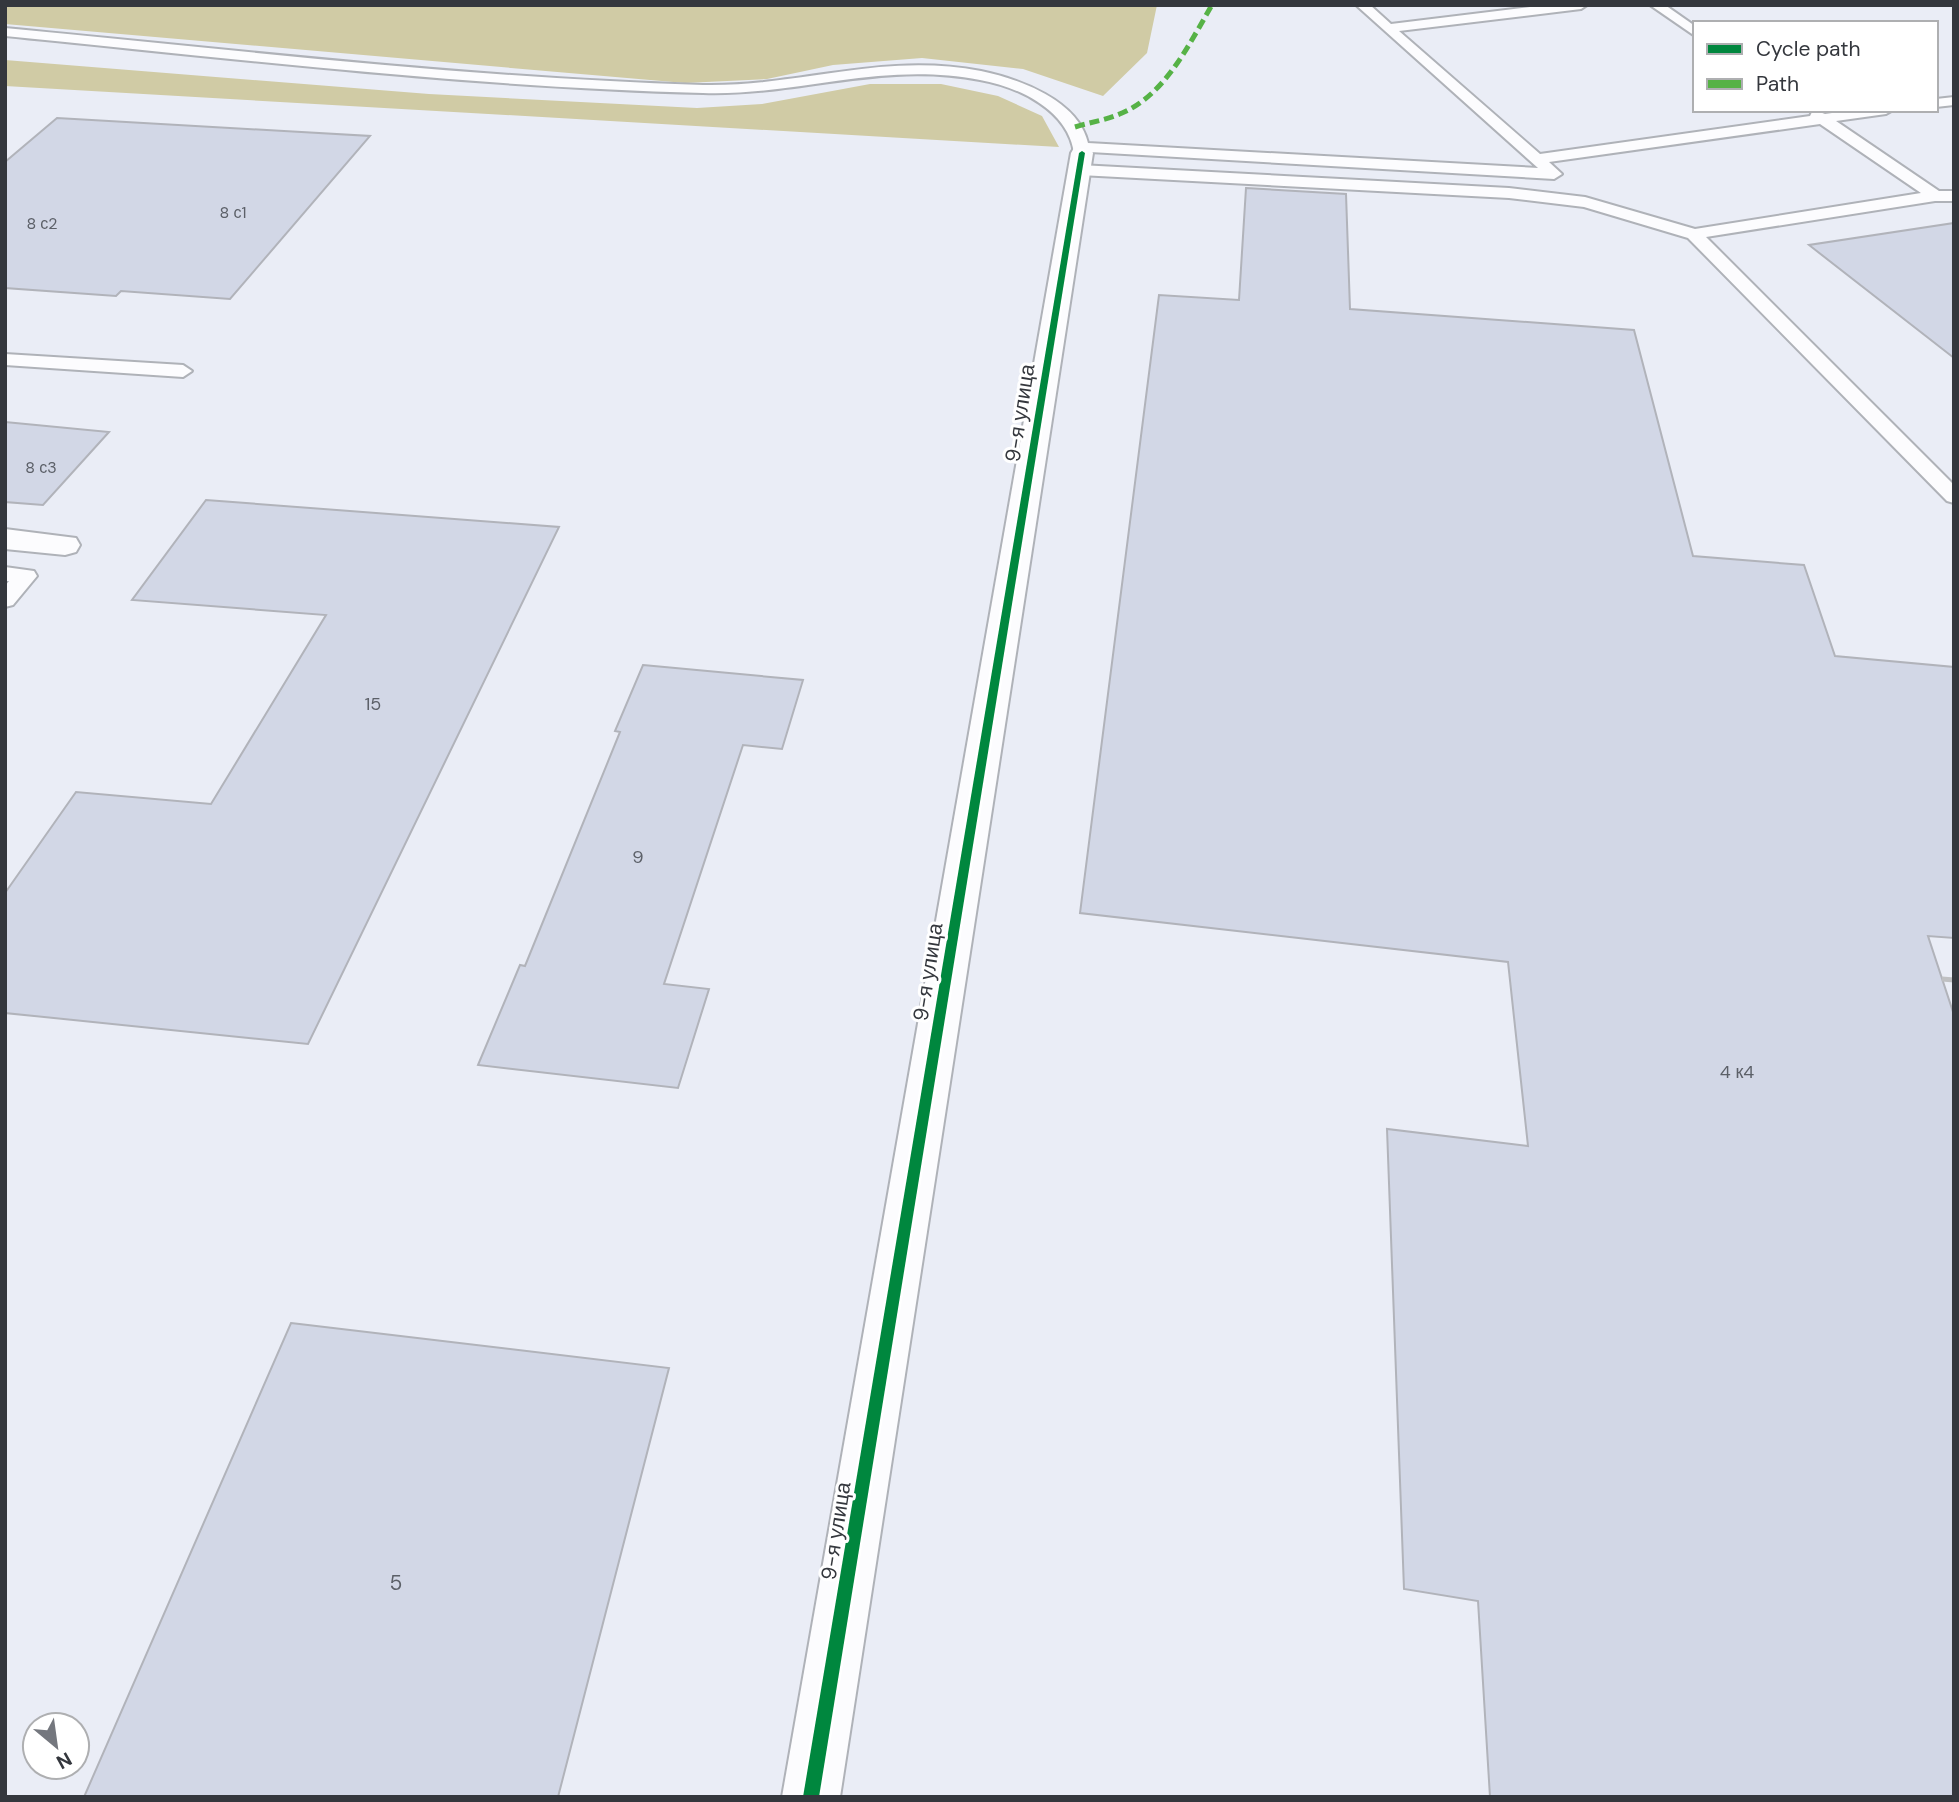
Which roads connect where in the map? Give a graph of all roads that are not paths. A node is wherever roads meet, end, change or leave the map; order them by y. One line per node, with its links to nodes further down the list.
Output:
1 (1362, 5): 4 (lane)
2 (1581, 5): 4 (lane)
3 (1656, 5): 5 (lane)
4 (1389, 29): 10 (lane)
5 (1693, 31)
6 (5, 32): 9 (lane)
7 (1858, 112): 8 (lane)
8 (1816, 115): 10 (lane); 12 (lane)
9 (1081, 157): 11 (lane); 14 (lane); 23 (street, 9-я улица)
10 (1537, 159): 11 (lane)
11 (1554, 174): 14 (lane)
12 (1935, 196): 13 (lane); 15 (lane)
13 (1954, 196)
14 (1585, 202): 15 (lane)
15 (1694, 234): 18 (lane)
16 (5, 359): 17 (lane)
17 (183, 371)
18 (1954, 496)
19 (5, 539): 20 (street)
20 (65, 545)
21 (5, 574): 22 (lane)
22 (5, 600)
23 (811, 1797)

